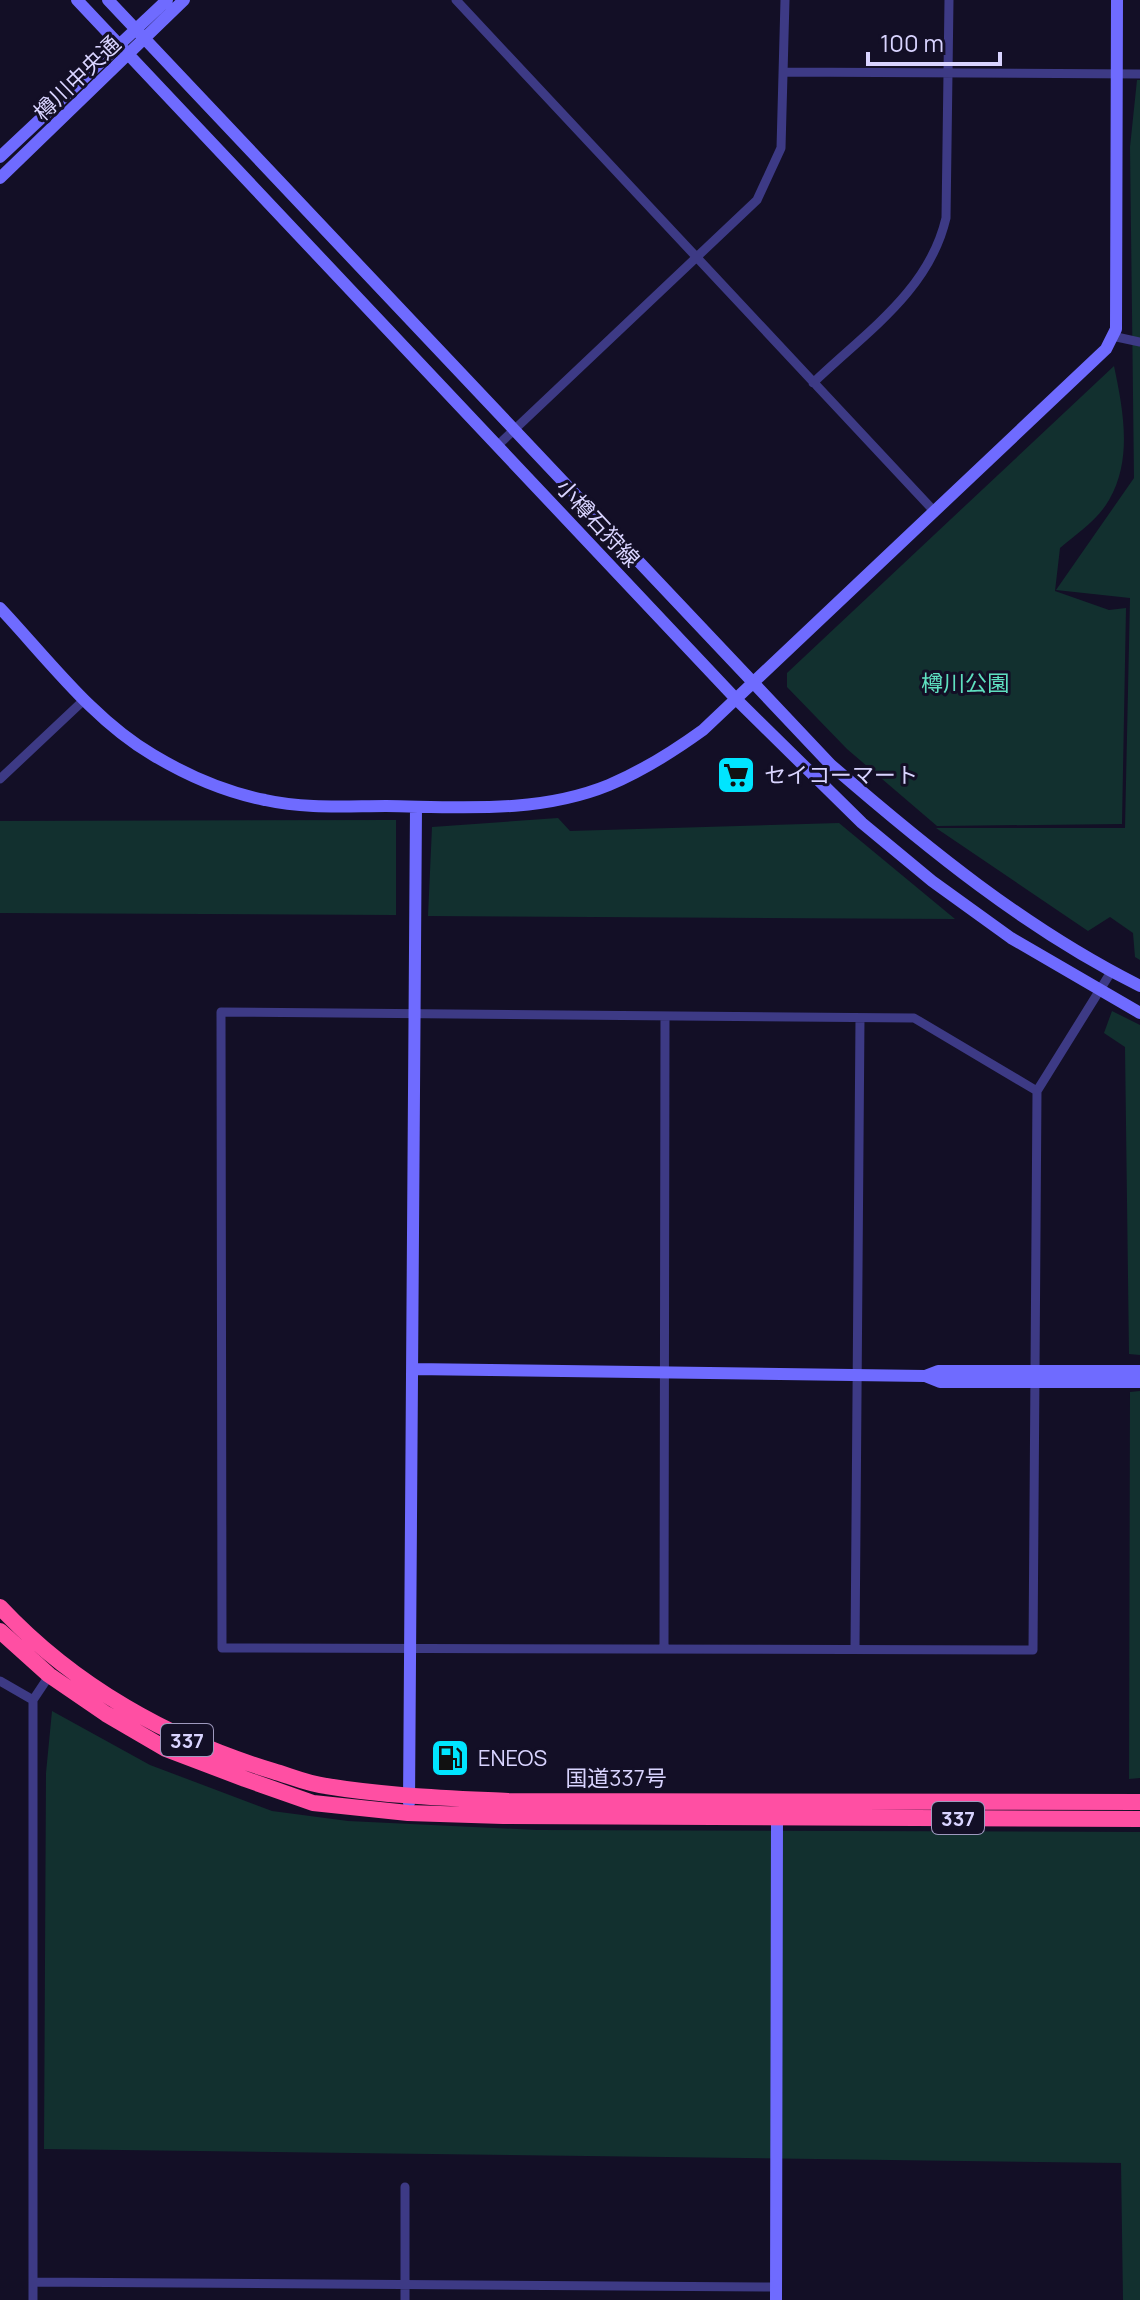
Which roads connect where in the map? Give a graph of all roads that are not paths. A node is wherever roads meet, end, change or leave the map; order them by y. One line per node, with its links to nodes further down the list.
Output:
1 (77, 0): 11 (street, 小樽石狩線)
2 (108, 0): 9 (street, 小樽石狩線)
3 (167, 0): 9 (street, 樽川中央通)
4 (184, 0): 10 (street, 樽川中央通)
5 (456, 0): 19 (street)
6 (785, 0): 13 (street)
7 (949, 0): 14 (street)
8 (1117, 0): 15 (street)
9 (135, 29): 10 (street, 小樽石狩線); 11 (street, 樽川中央通)
10 (145, 39): 12 (street, 樽川中央通); 23 (street, 小樽石狩線)
11 (119, 45): 12 (street, 小樽石狩線); 17 (street, 樽川中央通)
12 (129, 56): 18 (street, 樽川中央通); 24 (street, 小樽石狩線)
13 (784, 72): 14 (street); 19 (street)
14 (948, 72): 15 (street); 22 (street)
15 (1116, 74): 16 (street); 20 (street)
16 (1140, 74)
17 (0, 157)
18 (0, 178)
19 (697, 258): 22 (street); 23 (street)
20 (1112, 336): 21 (street); 25 (street)
21 (1140, 342)
22 (813, 383): 25 (street)
23 (514, 430): 24 (street); 27 (street, 小樽石狩線)
24 (497, 446): 29 (street, 小樽石狩線)
25 (934, 511): 27 (street)
26 (0, 608): 28 (street)
27 (752, 682): 29 (street); 32 (street, 小樽石狩線)
28 (85, 699): 30 (street); 31 (street)
29 (736, 699): 31 (street); 34 (street, 小樽石狩線)
30 (0, 779)
31 (416, 807): 36 (street)
32 (1111, 972): 33 (street, 小樽石狩線); 34 (street)
33 (1140, 986)
34 (1098, 991): 35 (street, 小樽石狩線); 39 (street)
35 (1140, 1013)
36 (415, 1014): 37 (street); 40 (street); 48 (street)
37 (665, 1016): 38 (street); 42 (street)
38 (860, 1018): 39 (street); 43 (street)
39 (1037, 1091): 44 (street)
40 (412, 1369): 42 (street); 48 (street)
41 (1140, 1371): 44 (street)
42 (662, 1373): 43 (street); 49 (street)
43 (857, 1375): 44 (street); 50 (street)
44 (1036, 1376): 45 (street); 50 (street)
45 (1140, 1382)
46 (0, 1607): 51 (highway, 国道337号 / 337)
47 (0, 1631): 52 (highway, 国道337号 / 337)
48 (410, 1646): 49 (street); 57 (street)
49 (664, 1649): 50 (street)
50 (855, 1649)
51 (59, 1661): 52 (street); 57 (highway, 国道337号 / 337)
52 (49, 1675): 54 (street); 57 (highway, 国道337号 / 337)
53 (0, 1681): 54 (street)
54 (33, 1700): 61 (street)
55 (777, 1799): 56 (highway, 国道337号 / 337); 57 (highway, 国道337号 / 337); 58 (street)
56 (1140, 1802)
57 (408, 1805): 58 (highway, 国道337号 / 337)
58 (777, 1818): 59 (highway, 国道337号 / 337); 63 (street)
59 (1140, 1819)
60 (405, 2187): 62 (street)
61 (33, 2282): 62 (street); 64 (street)
62 (406, 2284): 63 (street); 65 (street)
63 (776, 2294)
64 (33, 2300)
65 (405, 2300)

